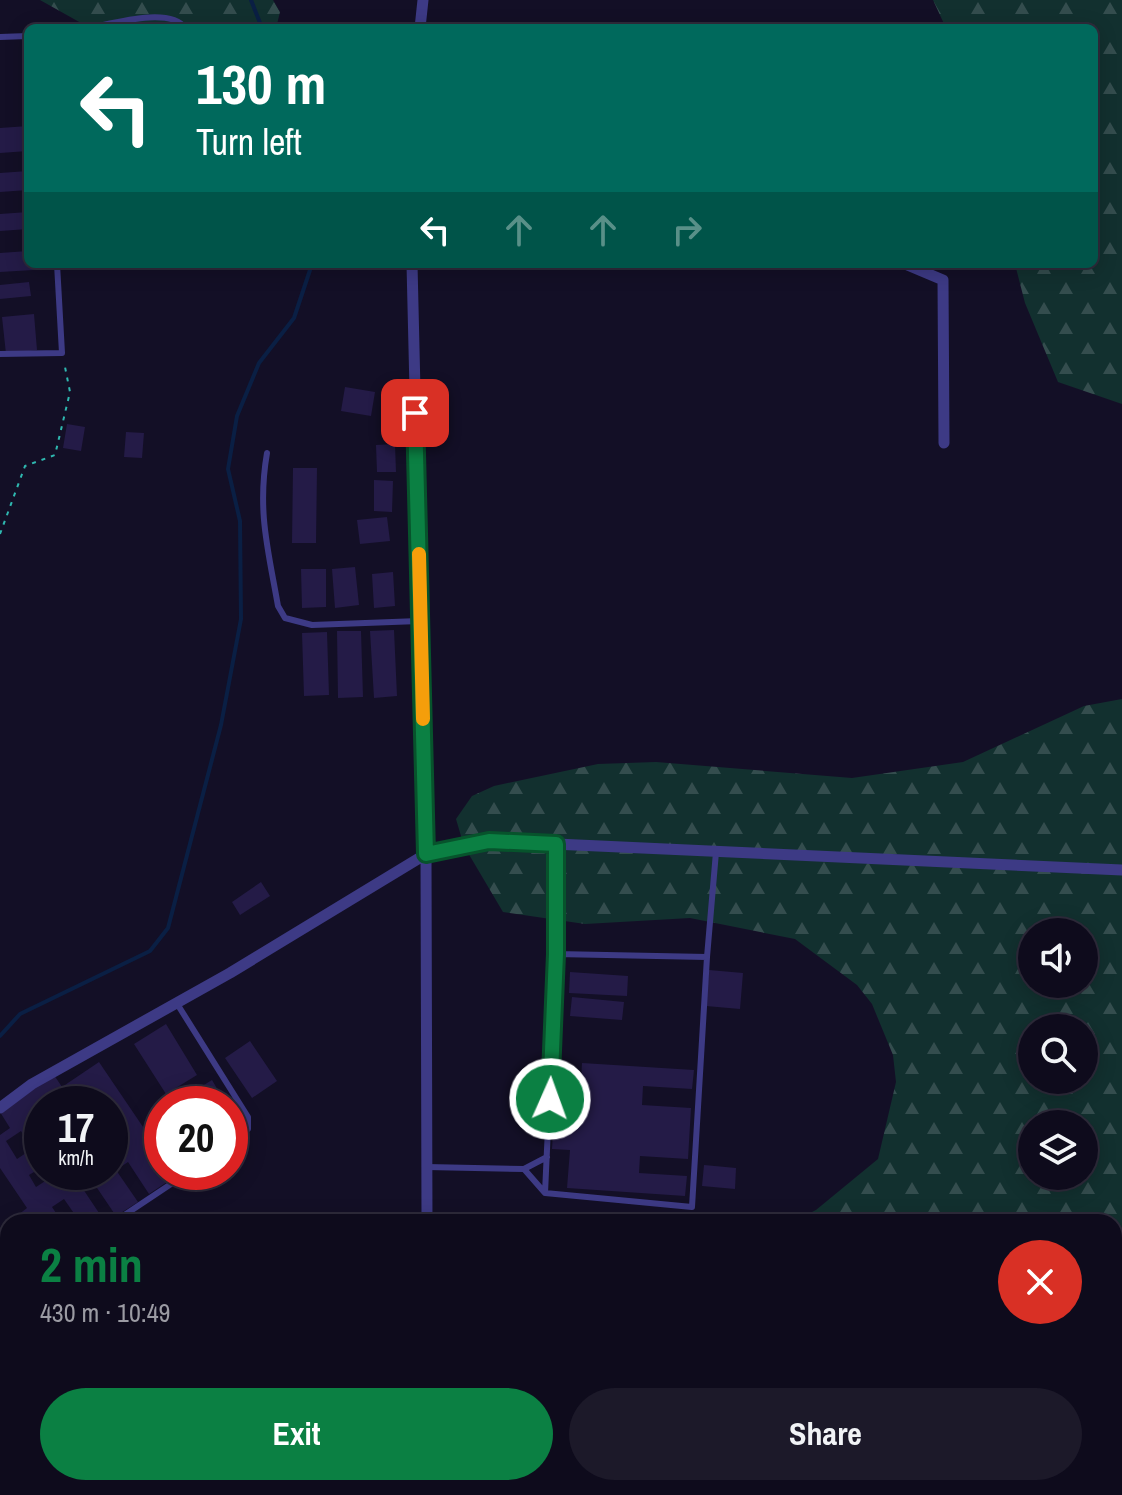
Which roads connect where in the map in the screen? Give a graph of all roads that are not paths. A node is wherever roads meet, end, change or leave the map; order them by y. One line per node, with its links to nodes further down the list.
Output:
1 (423, 0): 4 (street)
2 (115, 24): 3 (lane)
3 (182, 24)
4 (420, 24)
5 (24, 36): 6 (lane)
6 (0, 37)
7 (57, 268): 10 (lane)
8 (412, 268): 13 (street)
9 (914, 268): 11 (street)
10 (0, 354)
11 (944, 443)
12 (267, 453): 13 (lane)
13 (420, 620): 16 (street)
14 (556, 844): 15 (street); 16 (street); 18 (lane)
15 (716, 852): 17 (street); 19 (lane)
16 (426, 854): 20 (street); 24 (street)
17 (1122, 870)
18 (556, 954): 19 (lane); 23 (lane)
19 (707, 957): 27 (lane)
20 (176, 1002): 21 (lane); 22 (street)
21 (229, 1086)
22 (0, 1108)
23 (547, 1157): 25 (lane); 27 (lane)
24 (427, 1167): 25 (lane); 29 (street)
25 (524, 1169): 27 (lane)
26 (162, 1190): 28 (lane)
27 (545, 1193)
28 (126, 1214)
29 (427, 1214)

